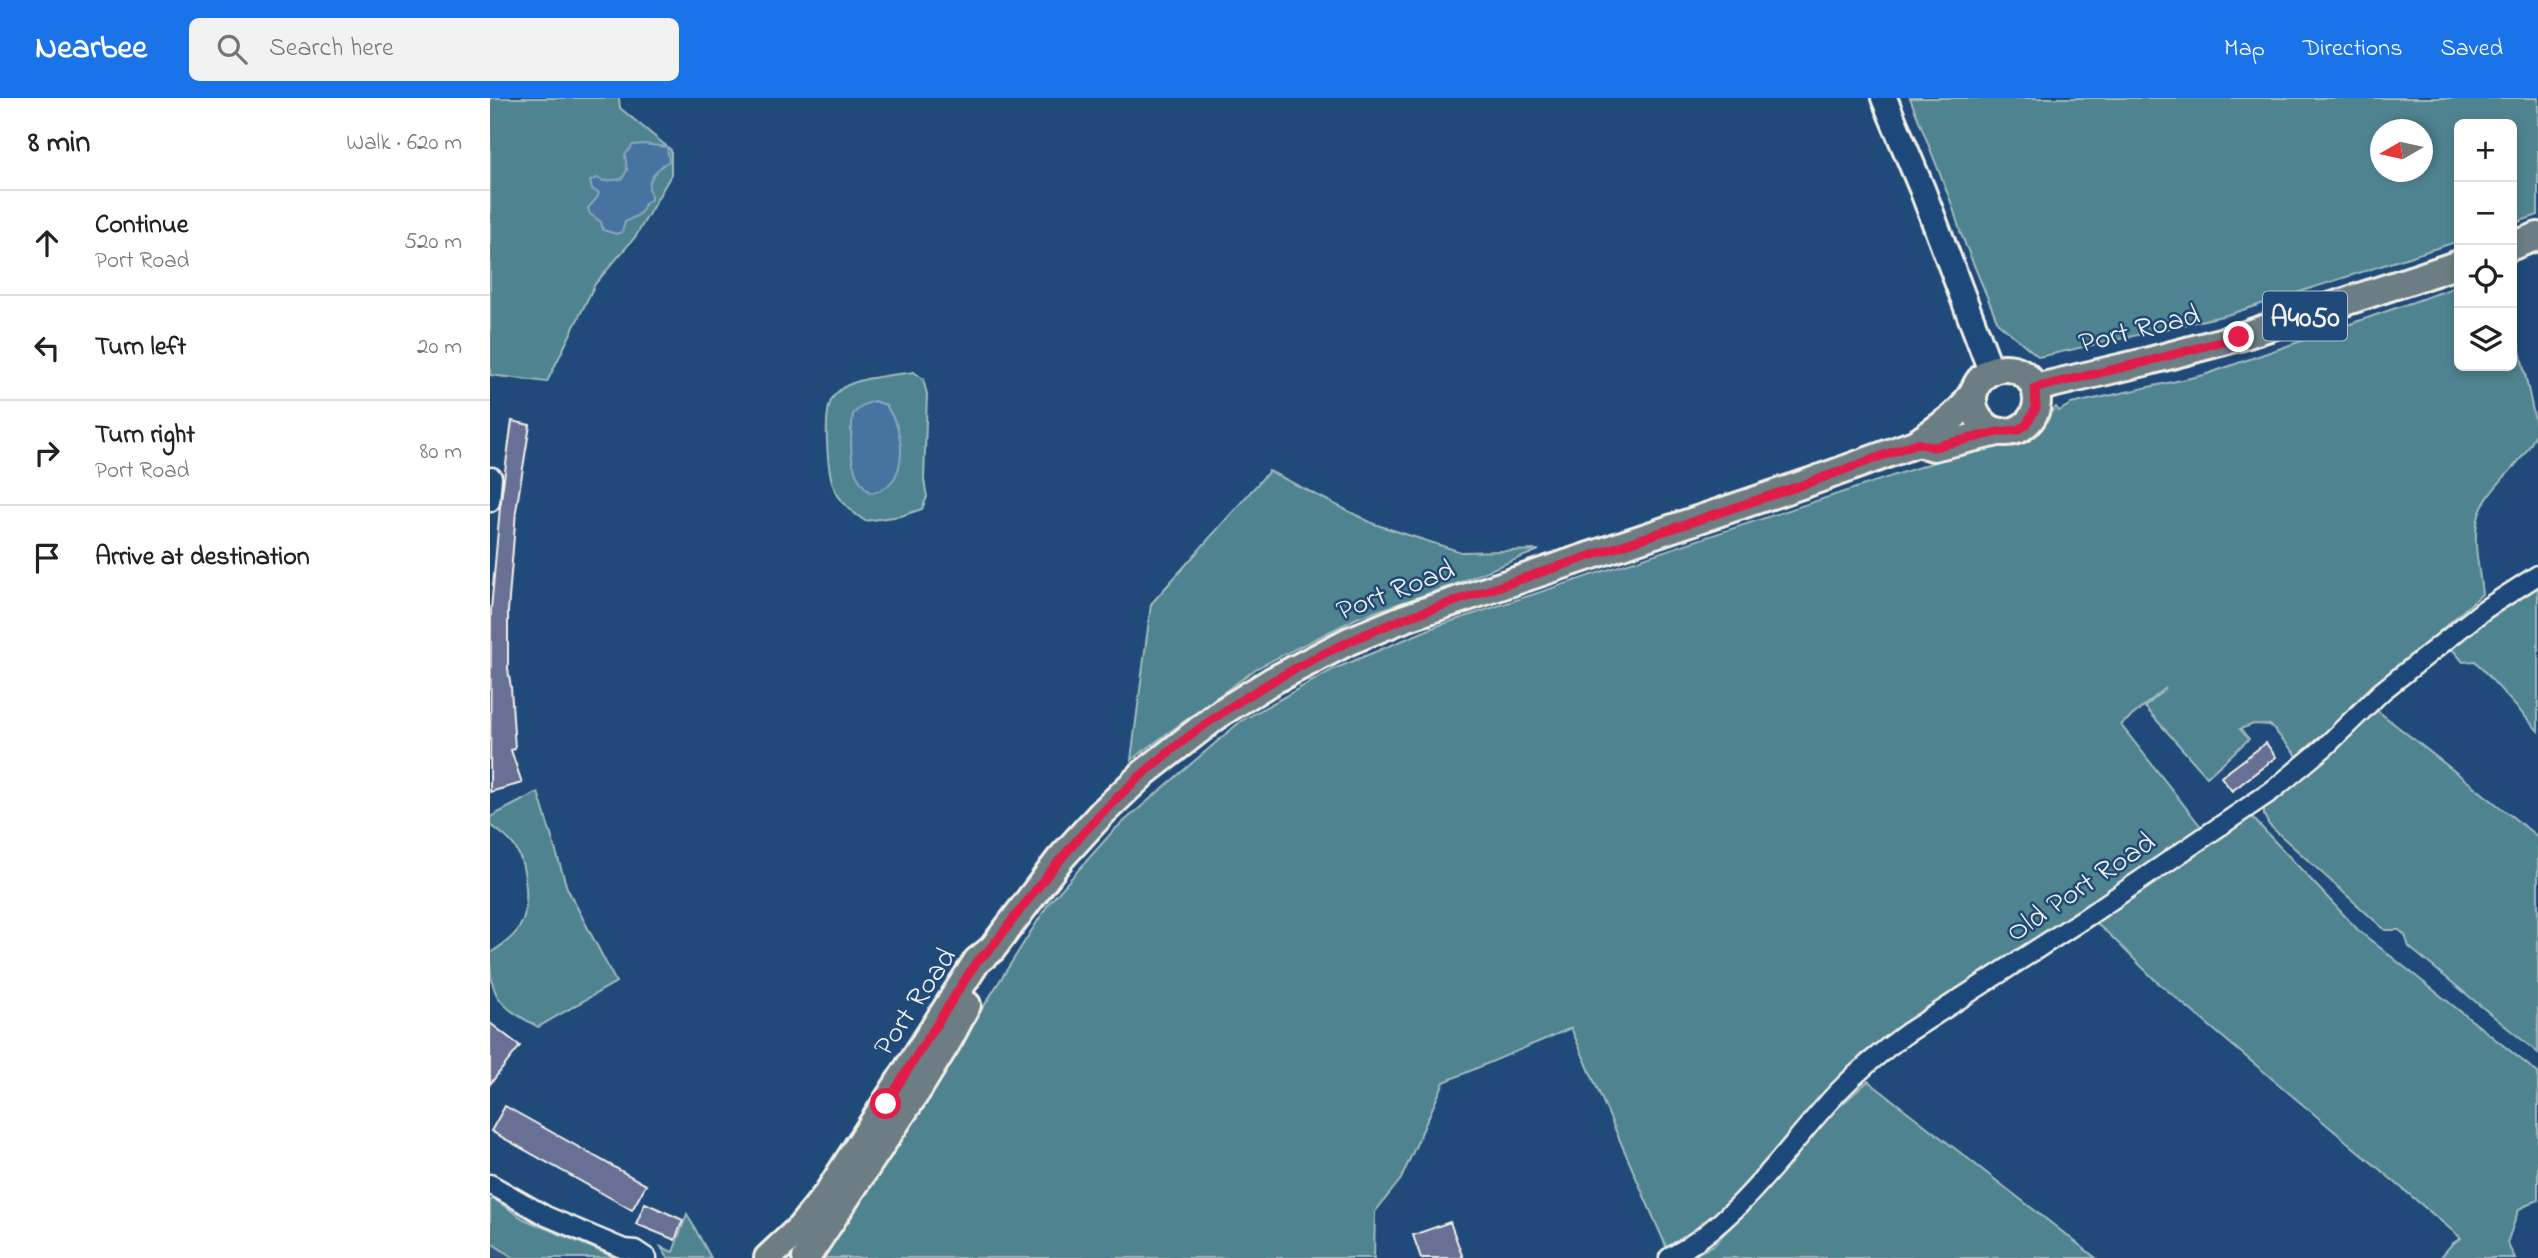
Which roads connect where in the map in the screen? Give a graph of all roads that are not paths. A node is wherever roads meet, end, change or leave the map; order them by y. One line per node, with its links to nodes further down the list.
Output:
1 (1884, 98): 5 (street)
2 (2538, 236): 3 (main road)
3 (2515, 245)
4 (2454, 266): 6 (main road, Port Road / A4050)
5 (1991, 371): 6 (main road); 7 (main road)
6 (2035, 388): 8 (main road)
7 (1973, 391): 8 (main road); 9 (main road, Port Road)
8 (1998, 432): 9 (main road, Port Road)
9 (1917, 443): 13 (main road, Port Road)
10 (492, 477): 11 (street)
11 (490, 502)
12 (2538, 575): 19 (street, Old Port Road)
13 (992, 949): 17 (main road, Port Road); 18 (main road, Port Road)
14 (490, 1184): 15 (street)
15 (626, 1253): 16 (street)
16 (648, 1258)
17 (768, 1258)
18 (806, 1258)
19 (1668, 1258)

